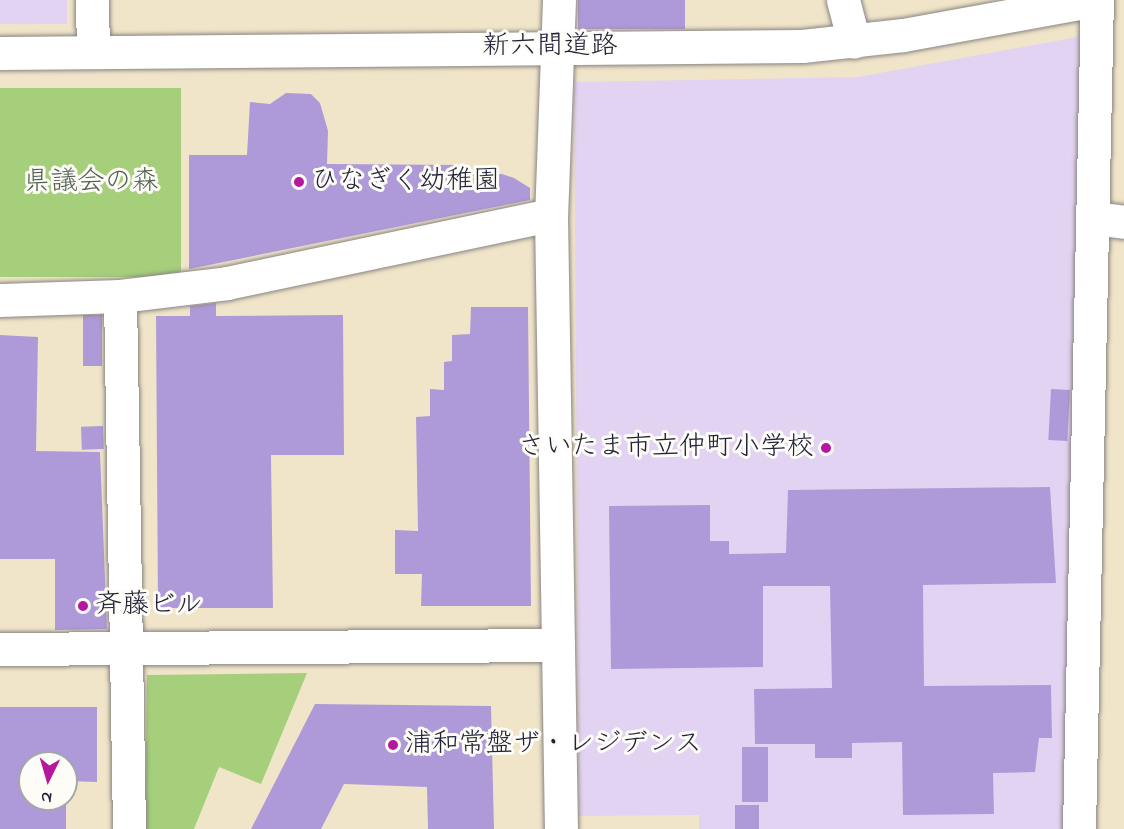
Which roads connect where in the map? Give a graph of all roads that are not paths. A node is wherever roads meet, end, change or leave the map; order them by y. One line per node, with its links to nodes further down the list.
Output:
1 (92, 0): 8 (street)
2 (559, 0): 6 (street)
3 (843, 0): 5 (street)
4 (1096, 0): 5 (street, 新六間道路); 10 (street)
5 (854, 42): 6 (street, 新六間道路)
6 (560, 46): 8 (street, 新六間道路); 9 (street)
7 (0, 52): 8 (street, 新六間道路)
8 (93, 52)
9 (551, 214): 11 (street); 13 (street)
10 (1109, 220): 18 (street)
11 (120, 296): 12 (street); 14 (street)
12 (0, 300)
13 (558, 645): 14 (street); 17 (street)
14 (126, 648): 15 (street); 16 (street)
15 (0, 649)
16 (129, 829)
17 (561, 829)
18 (1079, 829)

